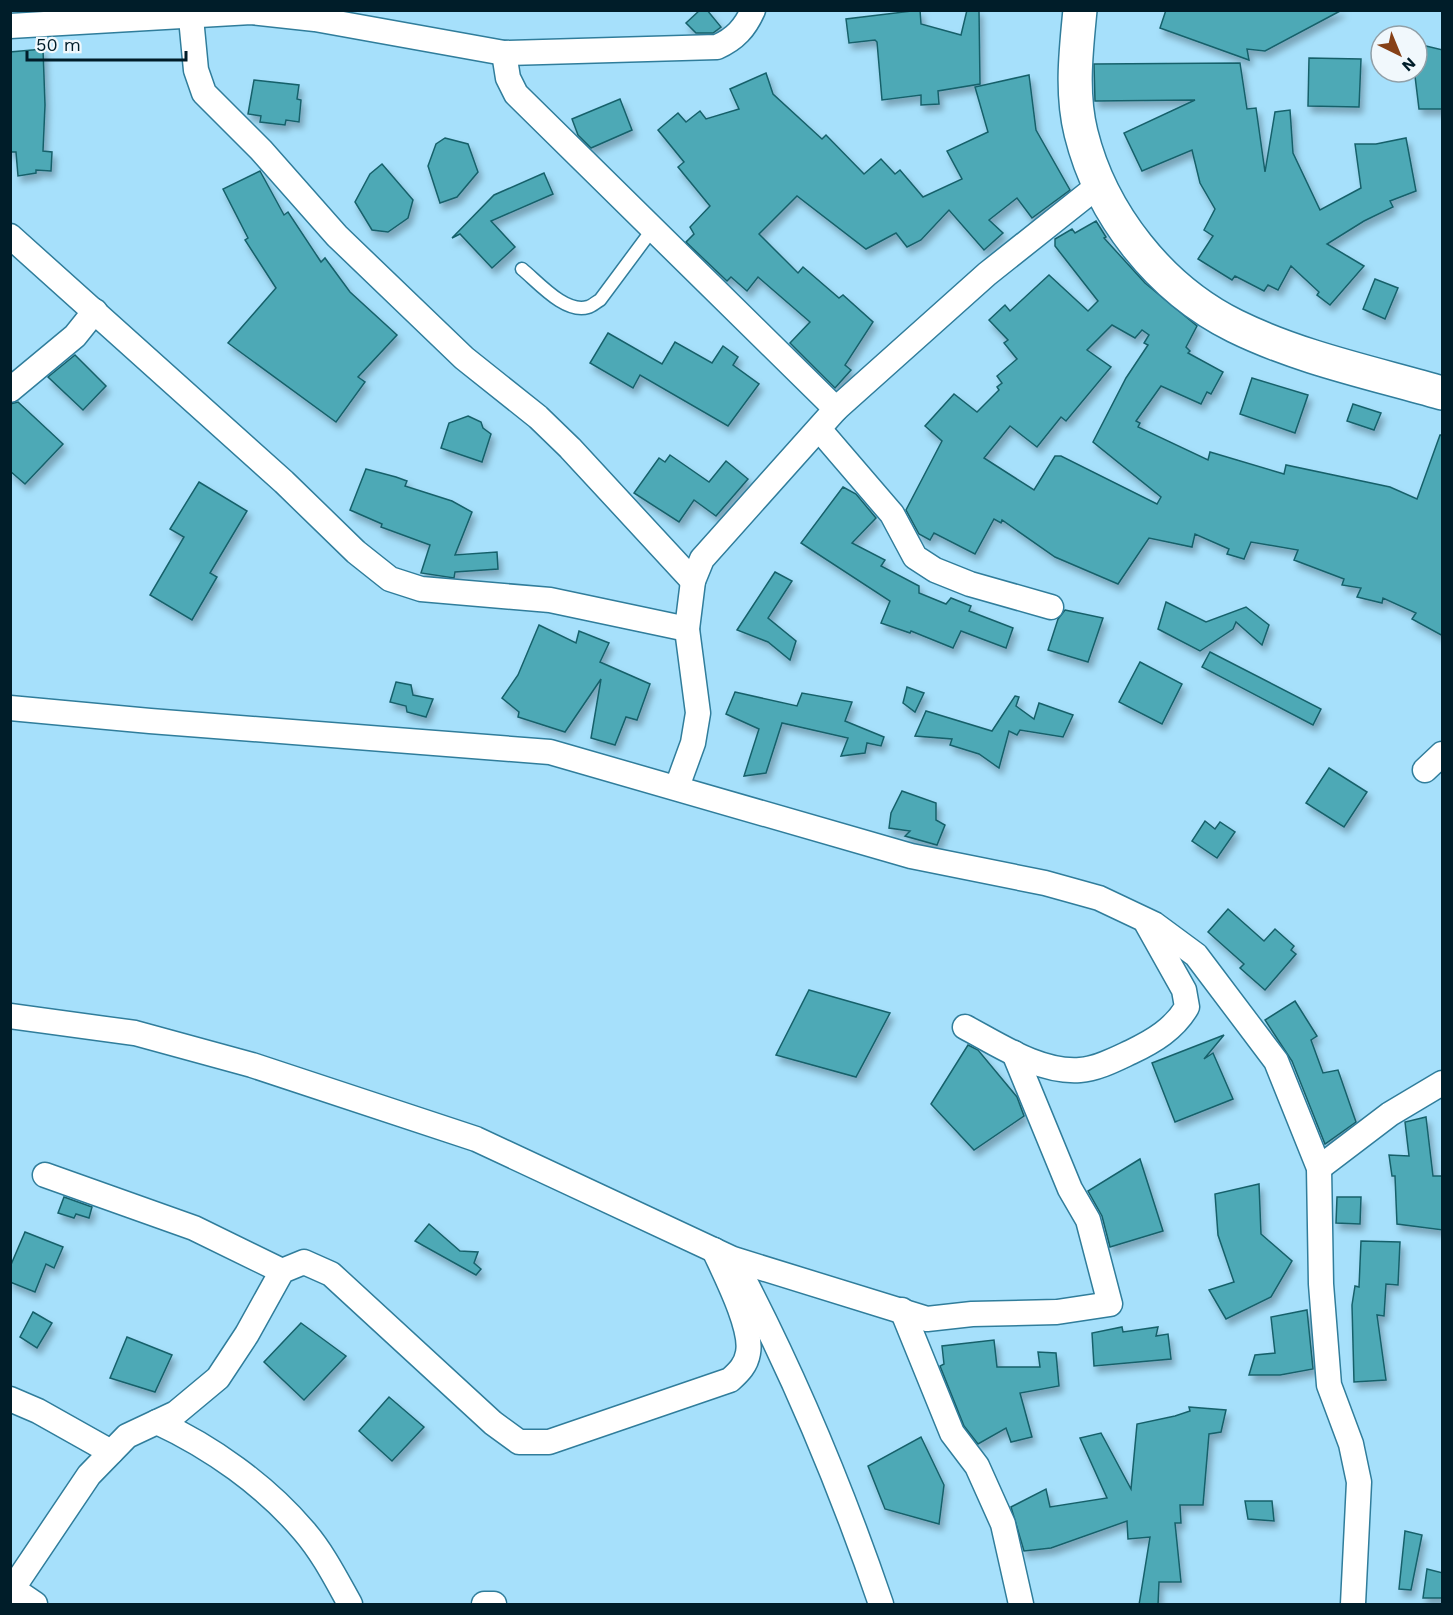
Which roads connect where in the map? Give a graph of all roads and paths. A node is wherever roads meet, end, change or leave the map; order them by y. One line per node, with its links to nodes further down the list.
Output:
1 (753, 10): 6 (street)
2 (1080, 10): 7 (main road)
3 (314, 15): 4 (street); 6 (street)
4 (191, 18): 5 (street); 16 (street)
5 (10, 26)
6 (504, 53): 8 (street)
7 (1099, 184): 13 (main road); 14 (street)
8 (652, 230): 10 (lane); 14 (street)
9 (10, 236): 11 (street)
10 (522, 269)
11 (95, 311): 12 (street); 18 (street)
12 (10, 390)
13 (1443, 393)
14 (836, 409): 15 (street)
15 (819, 429): 16 (street); 17 (street)
16 (693, 581): 18 (street)
17 (1051, 607)
18 (687, 630): 20 (street)
19 (10, 708): 20 (street)
20 (677, 787): 21 (street)
21 (1144, 919): 24 (street); 26 (street)
22 (10, 1016): 28 (street)
23 (965, 1027): 24 (street)
24 (1014, 1053): 30 (street)
25 (1443, 1083): 26 (street)
26 (1319, 1168): 41 (street)
27 (45, 1175): 29 (street)
28 (724, 1255): 29 (street); 30 (street); 39 (street)
29 (282, 1271): 32 (street)
30 (902, 1310): 40 (street)
31 (10, 1399): 33 (street)
32 (157, 1422): 33 (street); 36 (street)
33 (111, 1452): 34 (street)
34 (12, 1587): 35 (street)
35 (35, 1605)
36 (350, 1605)
37 (484, 1605): 38 (street)
38 (494, 1605)
39 (881, 1605)
40 (1021, 1605)
41 (1353, 1605)

